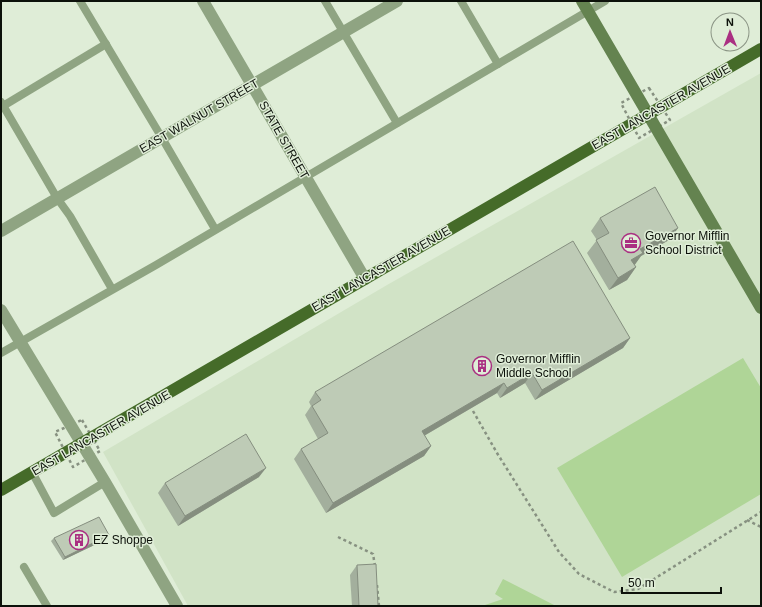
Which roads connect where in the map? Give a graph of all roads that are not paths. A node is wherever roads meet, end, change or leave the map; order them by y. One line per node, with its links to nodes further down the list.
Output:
1 (80, 1): 9 (lane)
2 (203, 1): 12 (street, STATE STREET)
3 (325, 1): 8 (lane)
4 (397, 1): 8 (street, EAST WALNUT STREET)
5 (460, 1): 11 (lane)
6 (604, 1): 7 (lane)
7 (585, 6): 11 (lane); 14 (street)
8 (343, 32): 12 (street, EAST WALNUT STREET); 15 (lane)
9 (106, 44): 13 (lane); 16 (lane)
10 (761, 49): 14 (main road, EAST LANCASTER AVENUE)
11 (498, 64): 15 (lane)
12 (253, 85): 16 (street, EAST WALNUT STREET); 17 (street, STATE STREET)
13 (2, 104): 18 (lane)
14 (648, 114): 21 (main road, EAST LANCASTER AVENUE); 23 (street)
15 (397, 123): 17 (lane)
16 (162, 138): 18 (street, EAST WALNUT STREET); 19 (lane)
17 (305, 176): 19 (lane); 21 (street, STATE STREET)
18 (57, 198): 20 (street, EAST WALNUT STREET); 22 (lane)
19 (215, 230): 22 (lane)
20 (1, 231)
21 (365, 278): 27 (main road, EAST LANCASTER AVENUE)
22 (112, 289): 25 (lane)
23 (761, 308)
24 (1, 310): 25 (street)
25 (20, 342): 26 (lane); 27 (street)
26 (1, 353)
27 (81, 444): 28 (main road, EAST LANCASTER AVENUE); 29 (street)
28 (32, 472): 29 (lane); 30 (main road, EAST LANCASTER AVENUE)
29 (105, 482): 33 (street)
30 (1, 490)
31 (24, 567): 32 (lane)
32 (47, 606)
33 (177, 606)

